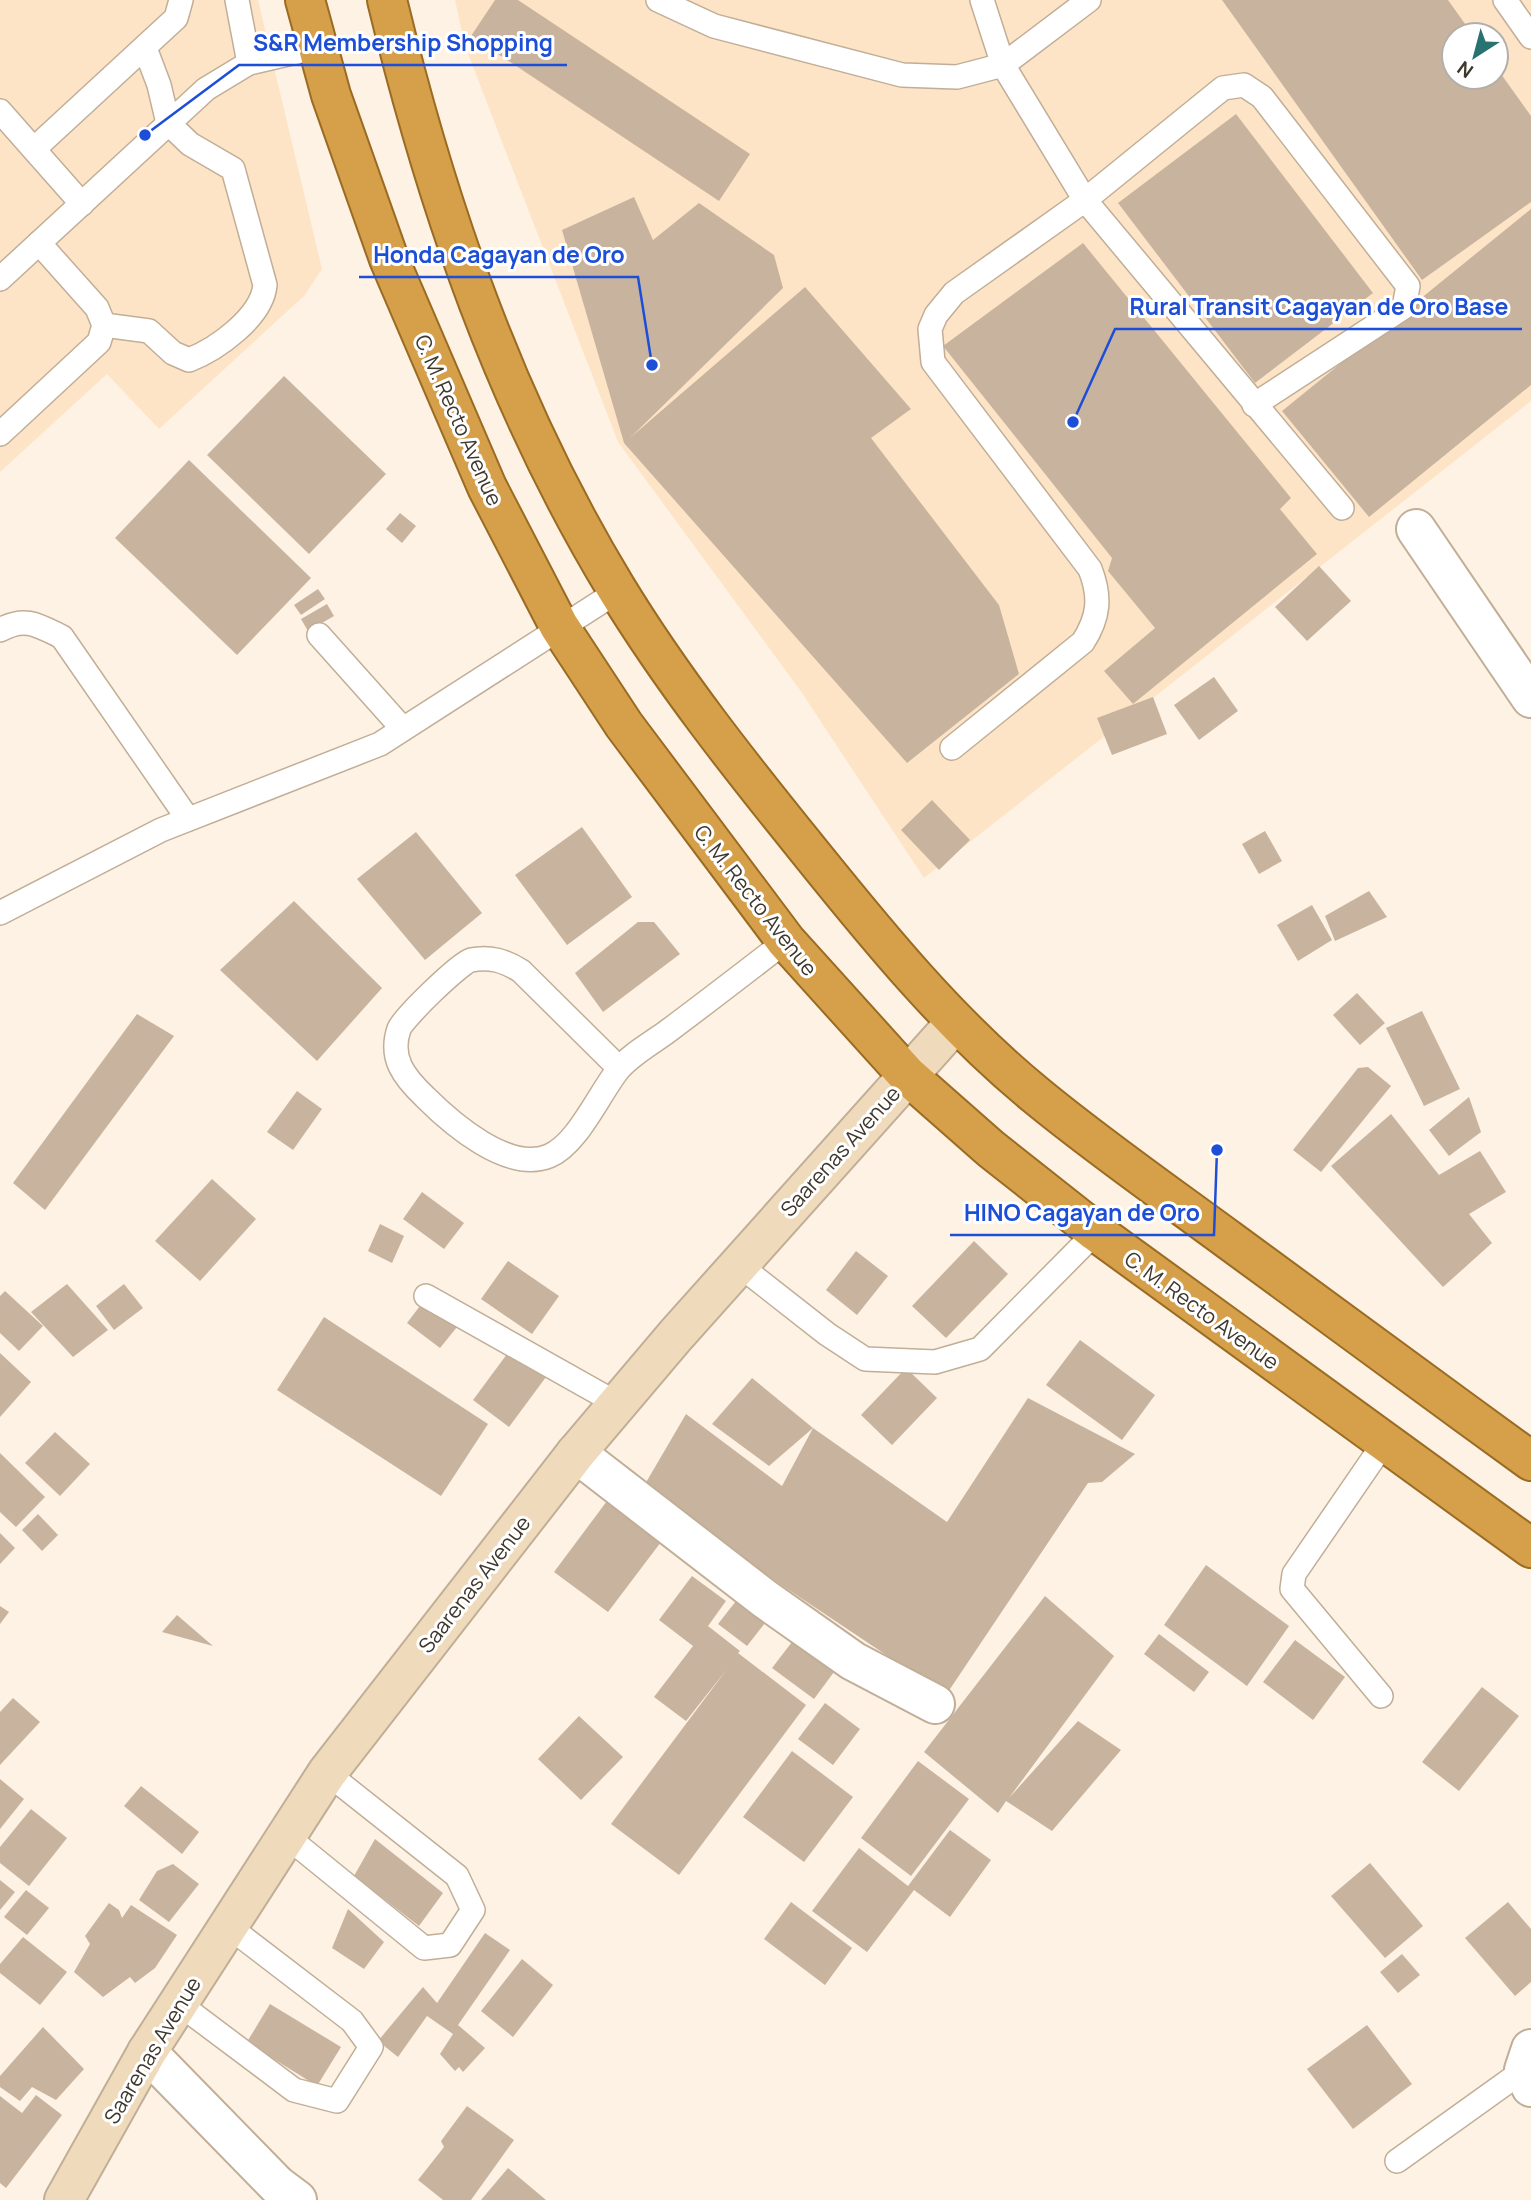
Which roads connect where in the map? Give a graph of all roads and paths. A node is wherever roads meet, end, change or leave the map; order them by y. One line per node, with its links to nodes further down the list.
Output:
1 (181, 0): 11 (lane)
2 (237, 0): 12 (lane)
3 (305, 0): 10 (highway, C. M. Recto Avenue)
4 (387, 0): 26 (highway)
5 (658, 0): 13 (lane)
6 (982, 0): 13 (lane)
7 (1089, 0): 13 (lane)
8 (1506, 0): 9 (lane)
9 (1531, 37)
10 (318, 47): 12 (lane); 27 (highway, C. M. Recto Avenue)
11 (145, 48): 15 (lane); 16 (lane)
12 (249, 63): 15 (lane)
13 (1003, 65): 17 (lane)
14 (0, 111): 16 (lane)
15 (167, 123): 18 (lane); 21 (lane)
16 (34, 149): 18 (lane)
17 (1085, 200): 22 (lane); 22 (lane); 32 (lane)
18 (82, 204): 19 (lane)
19 (39, 243): 20 (lane); 21 (lane)
20 (0, 279)
21 (104, 325): 23 (lane)
22 (1254, 405): 24 (lane)
23 (0, 434)
24 (1342, 508)
25 (1416, 529): 30 (street)
26 (618, 591): 27 (lane); 36 (highway)
27 (559, 626): 31 (lane); 35 (highway, C. M. Recto Avenue)
28 (0, 630): 33 (lane)
29 (319, 635): 31 (lane)
30 (1531, 698)
31 (402, 729): 33 (lane)
32 (952, 748)
33 (188, 819): 34 (lane)
34 (0, 913)
35 (786, 941): 37 (lane); 38 (highway, C. M. Recto Avenue)
36 (956, 1022): 38 (main road, Saarenas Avenue); 45 (highway)
37 (619, 1068): 37 (lane)
38 (907, 1076): 39 (highway, C. M. Recto Avenue); 40 (main road, Saarenas Avenue)
39 (1096, 1232): 40 (lane); 43 (highway, C. M. Recto Avenue)
40 (739, 1265): 42 (main road, Saarenas Avenue)
41 (426, 1296): 42 (lane)
42 (618, 1404): 44 (main road, Saarenas Avenue)
43 (1384, 1443): 46 (highway, C. M. Recto Avenue); 47 (lane)
44 (576, 1453): 48 (street); 49 (main road, Saarenas Avenue)
45 (1531, 1461)
46 (1531, 1548)
47 (1381, 1696)
48 (935, 1704)
49 (327, 1773): 50 (main road, Saarenas Avenue); 50 (lane)
50 (285, 1835): 51 (main road, Saarenas Avenue)
51 (228, 1926): 52 (main road, Saarenas Avenue); 52 (lane)
52 (178, 2003): 53 (main road, Saarenas Avenue)
53 (147, 2052): 56 (main road, Saarenas Avenue); 57 (street)
54 (1529, 2069): 55 (lane)
55 (1397, 2161)
56 (64, 2200)
57 (297, 2200)

